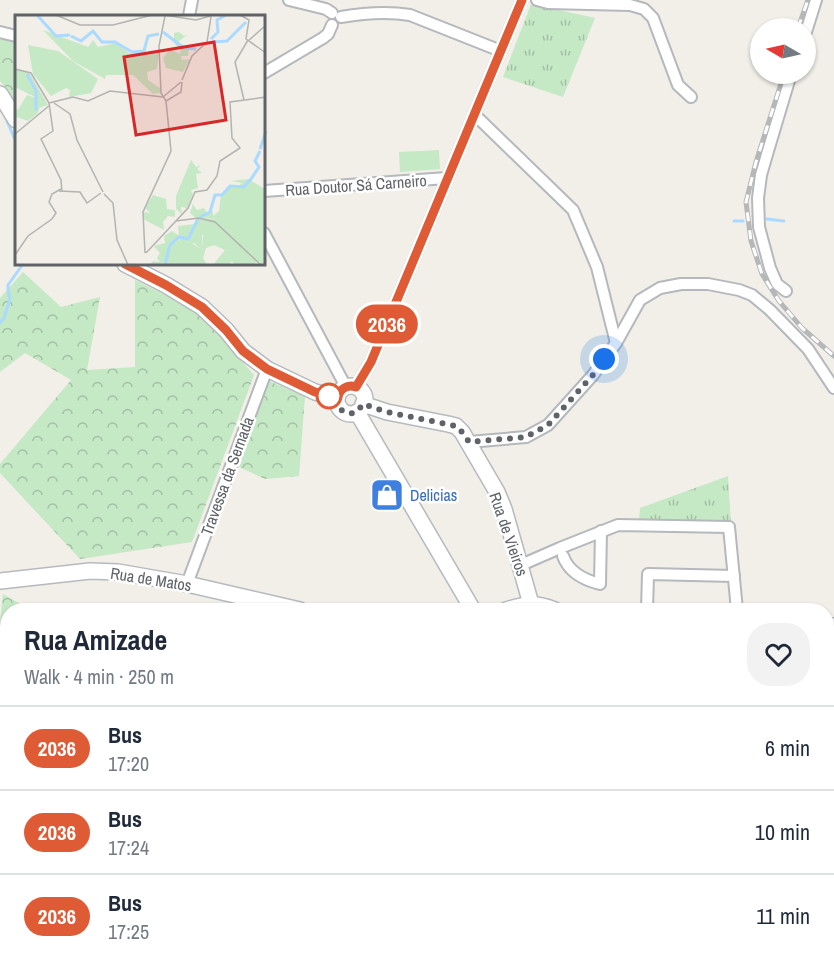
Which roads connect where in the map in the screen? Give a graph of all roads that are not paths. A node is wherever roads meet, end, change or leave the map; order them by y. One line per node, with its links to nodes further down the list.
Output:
1 (192, 0): 6 (street)
2 (289, 0): 7 (street)
3 (522, 0): 11 (street)
4 (537, 0): 15 (street)
5 (816, 0): 8 (street)
6 (189, 15)
7 (335, 18): 11 (street); 12 (street)
8 (810, 18)
9 (0, 32): 10 (street)
10 (15, 36)
11 (501, 51): 16 (street)
12 (266, 72)
13 (788, 84): 22 (street)
14 (0, 94): 17 (street)
15 (692, 98)
16 (475, 115): 18 (street); 23 (street)
17 (15, 118)
18 (447, 178): 19 (street, Rua Doutor Sá Carneiro); 26 (street)
19 (266, 192)
20 (266, 237): 26 (street)
21 (129, 266): 24 (street)
22 (786, 291)
23 (616, 343): 25 (street); 28 (street)
24 (267, 369): 26 (street); 34 (street, Travessa da Sernada)
25 (834, 388)
26 (346, 391): 27 (street); 27 (street)
27 (360, 408): 28 (street, Rua de Vieiros); 36 (street)
28 (469, 442): 31 (street, Rua de Vieiros)
29 (601, 531): 30 (street); 31 (street); 32 (street)
30 (563, 556)
31 (521, 565): 37 (street, Rua de Vieiros)
32 (734, 576): 38 (street); 39 (street)
33 (0, 581): 34 (street, Rua de Matos)
34 (187, 584): 35 (street, Rua de Matos)
35 (270, 603)
36 (469, 603)
37 (531, 603)
38 (647, 603)
39 (736, 603)

